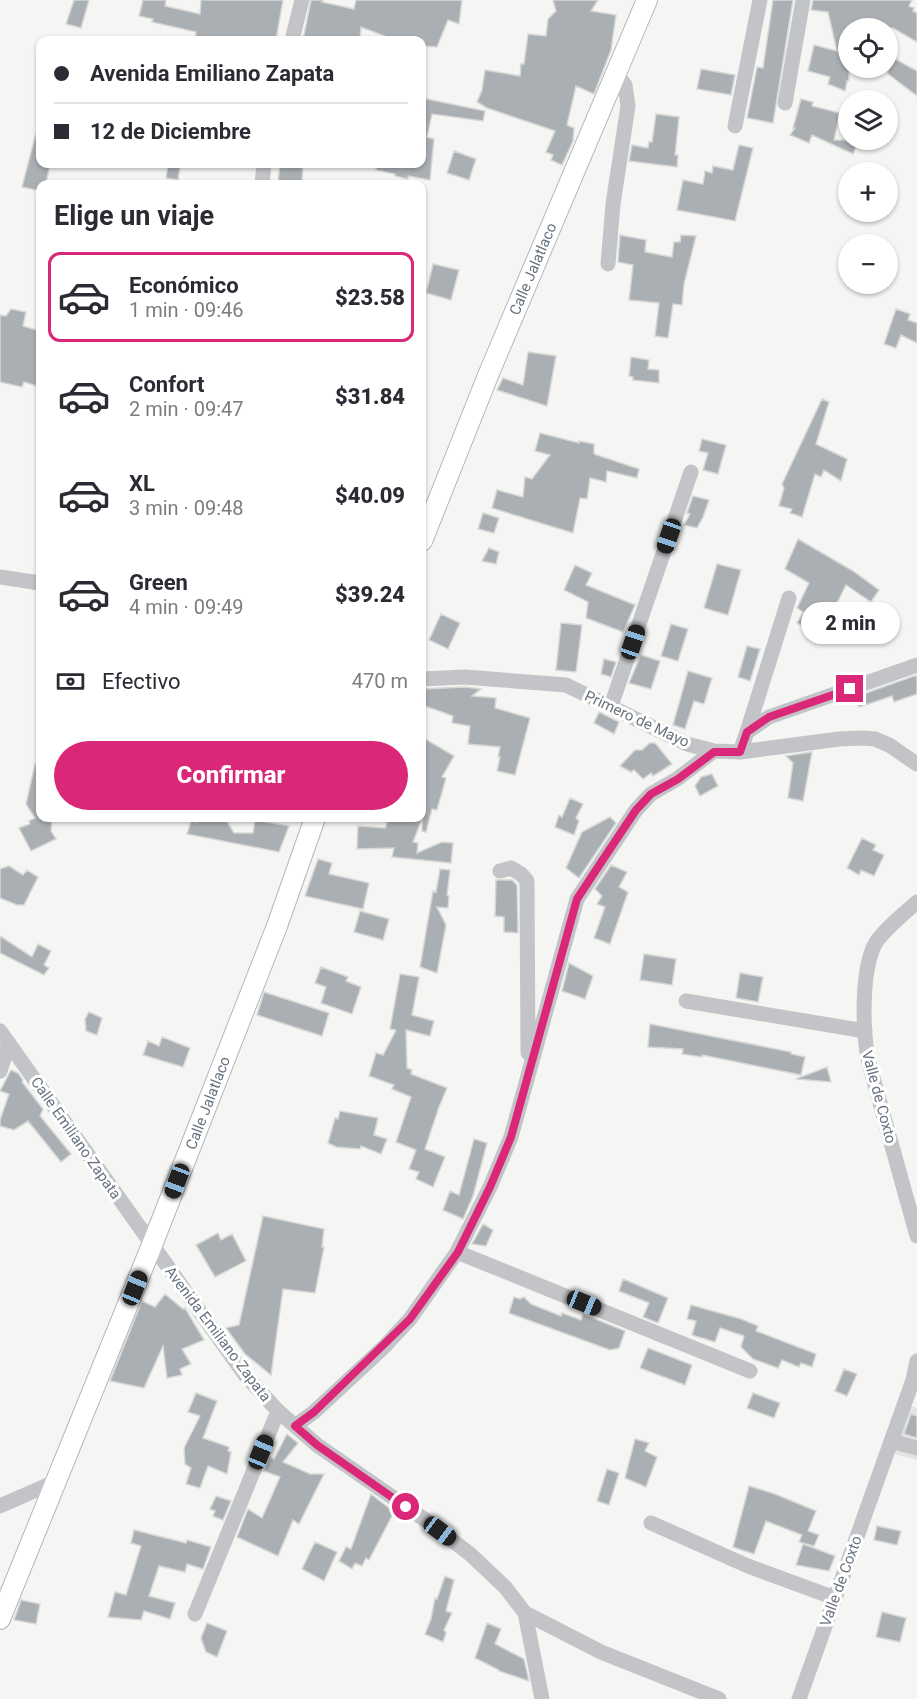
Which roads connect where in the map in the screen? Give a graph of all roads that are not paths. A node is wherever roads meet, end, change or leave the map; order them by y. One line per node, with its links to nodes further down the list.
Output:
1 (302, 0): 5 (street)
2 (647, 0): 6 (main road, Calle Jalatlaco)
3 (759, 0): 8 (street)
4 (803, 0): 7 (street)
5 (293, 36)
6 (616, 73): 9 (street); 11 (main road, Calle Jalatlaco)
7 (785, 103)
8 (735, 126)
9 (608, 264)
10 (691, 472): 17 (street)
11 (426, 530)
12 (0, 577): 13 (street)
13 (36, 582)
14 (789, 598): 18 (street)
15 (917, 665): 18 (street)
16 (426, 679): 17 (street, Primero de Mayo)
17 (611, 706): 19 (street, Primero de Mayo)
18 (747, 732): 20 (street)
19 (714, 752): 20 (street, Primero de Mayo); 29 (street)
20 (740, 752): 21 (street, Primero de Mayo)
21 (917, 764)
22 (314, 822): 31 (main road, Calle Jalatlaco)
23 (500, 871): 29 (street)
24 (917, 902): 26 (street, Valle de Coxto)
25 (686, 1001): 26 (street)
26 (865, 1031): 30 (street, Valle de Coxto)
27 (4, 1037): 28 (street); 31 (street, Calle Emiliano Zapata)
28 (0, 1071)
29 (527, 1077): 32 (street)
30 (917, 1236)
31 (152, 1245): 35 (street, Avenida Emiliano Zapata); 39 (main road, Calle Jalatlaco)
32 (458, 1252): 34 (street); 36 (street)
33 (917, 1361): 37 (street, Valle de Coxto)
34 (750, 1371)
35 (278, 1411): 36 (street, Avenida Emiliano Zapata); 44 (street)
36 (295, 1426): 43 (street, Avenida Emiliano Zapata)
37 (891, 1441): 38 (street); 42 (street, Valle de Coxto)
38 (917, 1448)
39 (57, 1481): 40 (street); 45 (main road, Calle Jalatlaco)
40 (0, 1506)
41 (651, 1523): 42 (street)
42 (835, 1598): 48 (street, Valle de Coxto)
43 (525, 1613): 46 (street, Avenida Emiliano Zapata); 47 (street)
44 (195, 1614)
45 (0, 1619)
46 (542, 1699)
47 (719, 1699)
48 (799, 1699)

